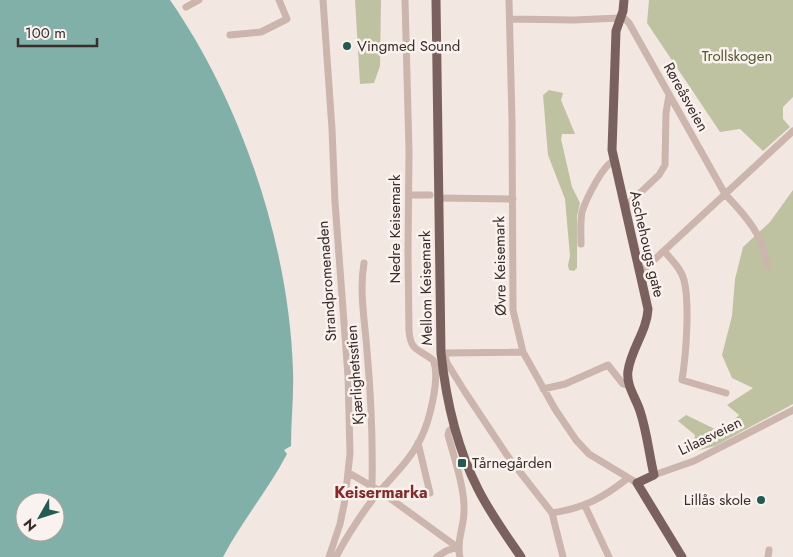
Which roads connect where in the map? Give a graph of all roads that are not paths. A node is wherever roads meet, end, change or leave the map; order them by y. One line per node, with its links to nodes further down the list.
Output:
1 (199, 0): 8 (street)
2 (279, 0): 11 (street)
3 (323, 0): 33 (street, Strandpromenaden)
4 (405, 0): 16 (street, Nedre Keisemark)
5 (436, 0): 17 (main road, Mellom Keisemark)
6 (624, 0): 9 (main road, Aschehougs gate)
7 (507, 1): 10 (street, Øvre Keisemark)
8 (186, 7)
9 (620, 18): 10 (street); 12 (street, Røreåsveien); 14 (main road, Aschehougs gate)
10 (510, 19): 18 (street, Øvre Keisemark)
11 (230, 35)
12 (669, 95): 15 (street, Røreåsveien); 19 (street)
13 (793, 131): 15 (street)
14 (613, 161): 19 (main road, Aschehougs gate); 20 (street)
15 (725, 194): 21 (street); 23 (street, Røreåsveien)
16 (409, 195): 17 (street); 32 (street, Nedre Keisemark)
17 (435, 197): 18 (street); 26 (main road, Mellom Keisemark)
18 (513, 199): 25 (street, Øvre Keisemark)
19 (626, 207): 24 (main road, Aschehougs gate)
20 (581, 244)
21 (664, 251): 24 (street); 29 (street)
22 (364, 263): 37 (street, Kjærlighetsstien)
23 (767, 266)
24 (640, 273): 27 (main road, Aschehougs gate)
25 (523, 352): 26 (street); 28 (street, Øvre Keisemark)
26 (443, 353): 31 (main road); 41 (street, Mellom Keisemark)
27 (630, 386): 28 (street); 34 (main road, Aschehougs gate)
28 (543, 389): 35 (street, Øvre Keisemark)
29 (726, 393)
30 (793, 410): 34 (street, Lilaasveien)
31 (454, 427): 42 (street); 47 (main road)
32 (418, 442): 38 (street, Nedre Keisemark); 39 (street)
33 (349, 473): 37 (street); 43 (street, Strandpromenaden)
34 (654, 475): 36 (main road, Lilaasveien)
35 (628, 478): 36 (street, Øvre Keisemark); 40 (street)
36 (637, 483): 50 (main road, Øvre Keisemark)
37 (372, 486): 38 (street)
38 (380, 491): 42 (street); 44 (street, Nedre Keisemark)
39 (430, 494)
40 (585, 506): 41 (street); 49 (street)
41 (552, 513): 48 (street)
42 (457, 547): 45 (street); 46 (street)
43 (329, 557)
44 (336, 557)
45 (437, 557)
46 (460, 557)
47 (521, 557)
48 (563, 557)
49 (609, 557)
50 (682, 557)

